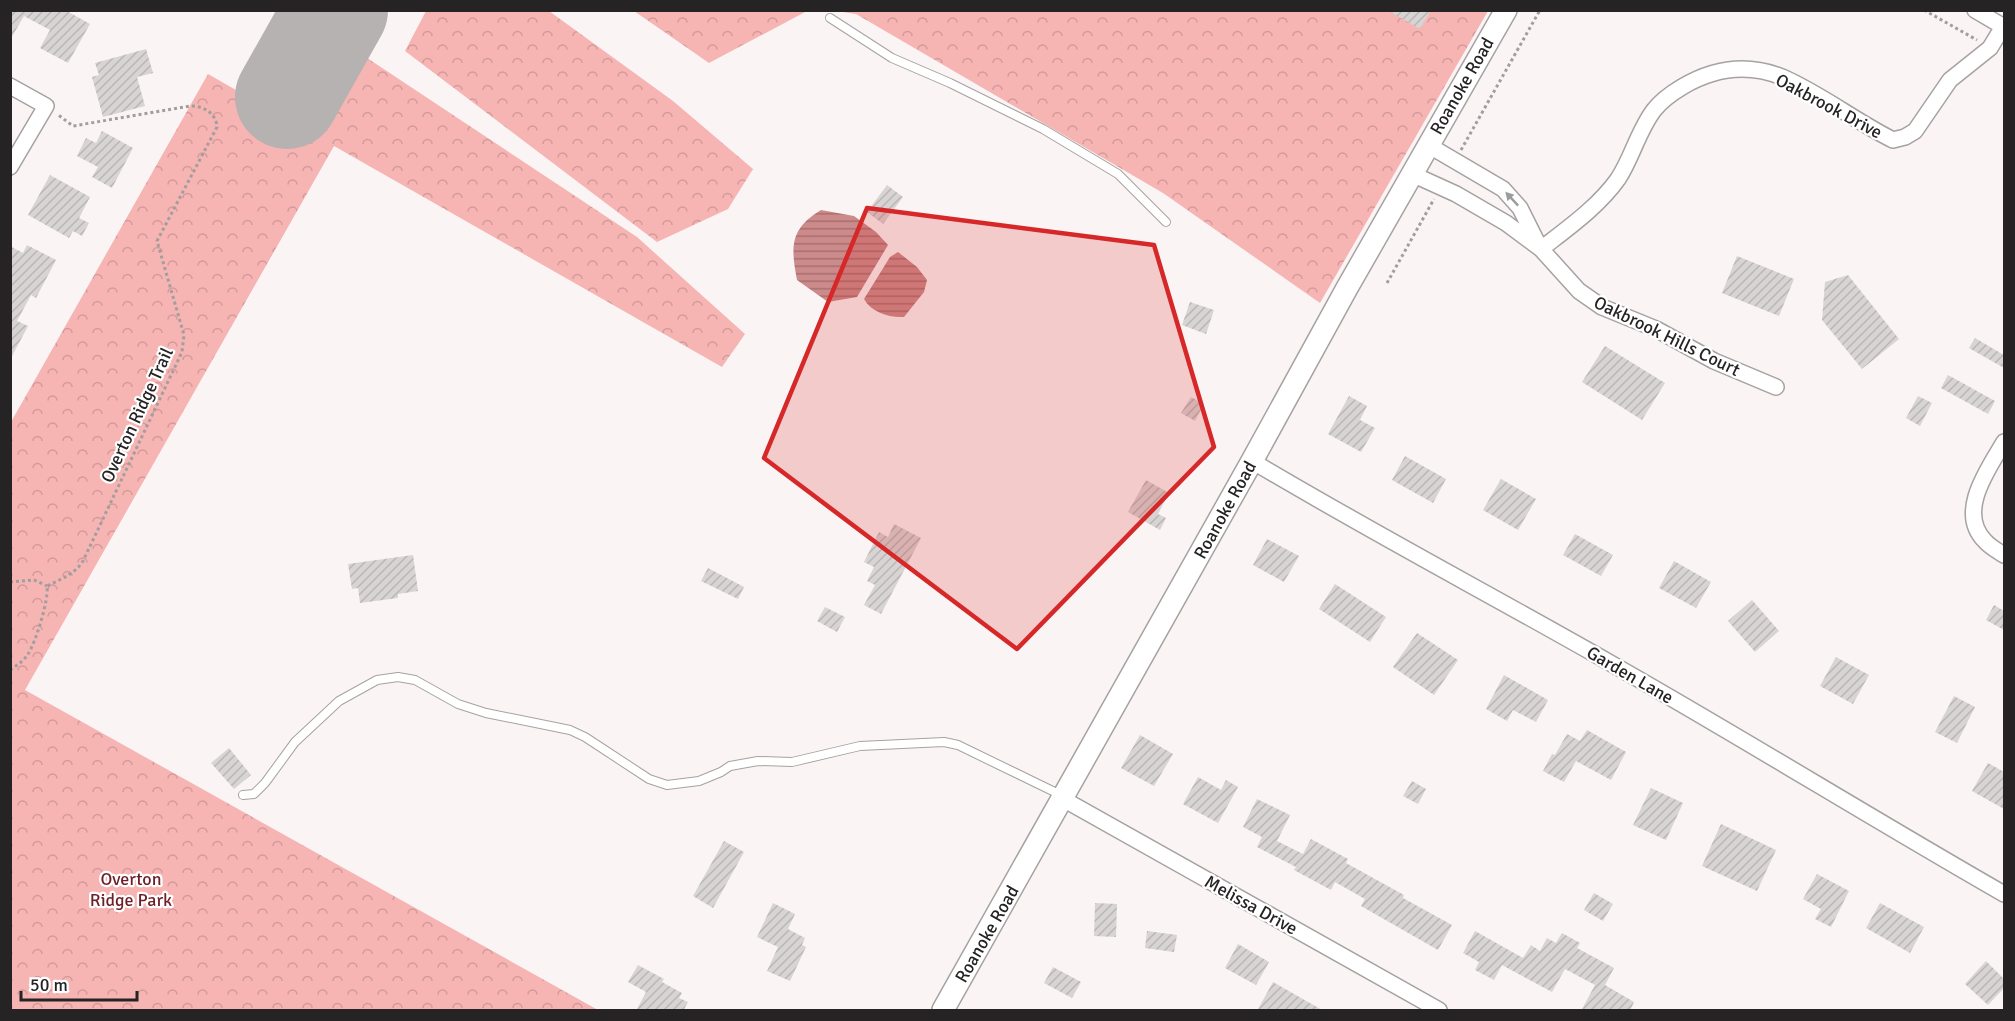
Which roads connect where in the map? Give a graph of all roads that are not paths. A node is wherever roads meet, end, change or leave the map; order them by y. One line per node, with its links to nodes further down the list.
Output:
1 (1506, 10): 6 (street, Roanoke Road)
2 (1975, 10): 4 (street)
3 (830, 18): 9 (lane)
4 (2004, 27): 10 (street, Oakbrook Drive)
5 (10, 86): 7 (street)
6 (1428, 145): 8 (street, Roanoke Road); 10 (street, Oakbrook Hills Court, one-way to 6)
7 (10, 167)
8 (1412, 174): 10 (street, Oakbrook Hills Court); 13 (street, Roanoke Road)
9 (1166, 222)
10 (1541, 249): 11 (street, Oakbrook Hills Court)
11 (1776, 387)
12 (2004, 441): 14 (street)
13 (1252, 461): 16 (street, Roanoke Road); 17 (street, Garden Lane)
14 (2004, 555)
15 (243, 795): 16 (lane)
16 (1064, 798): 18 (street, Melissa Drive); 19 (street, Roanoke Road)
17 (2004, 894)
18 (1418, 1006): 20 (street, Melissa Drive)
19 (943, 1011)
20 (1439, 1011)

